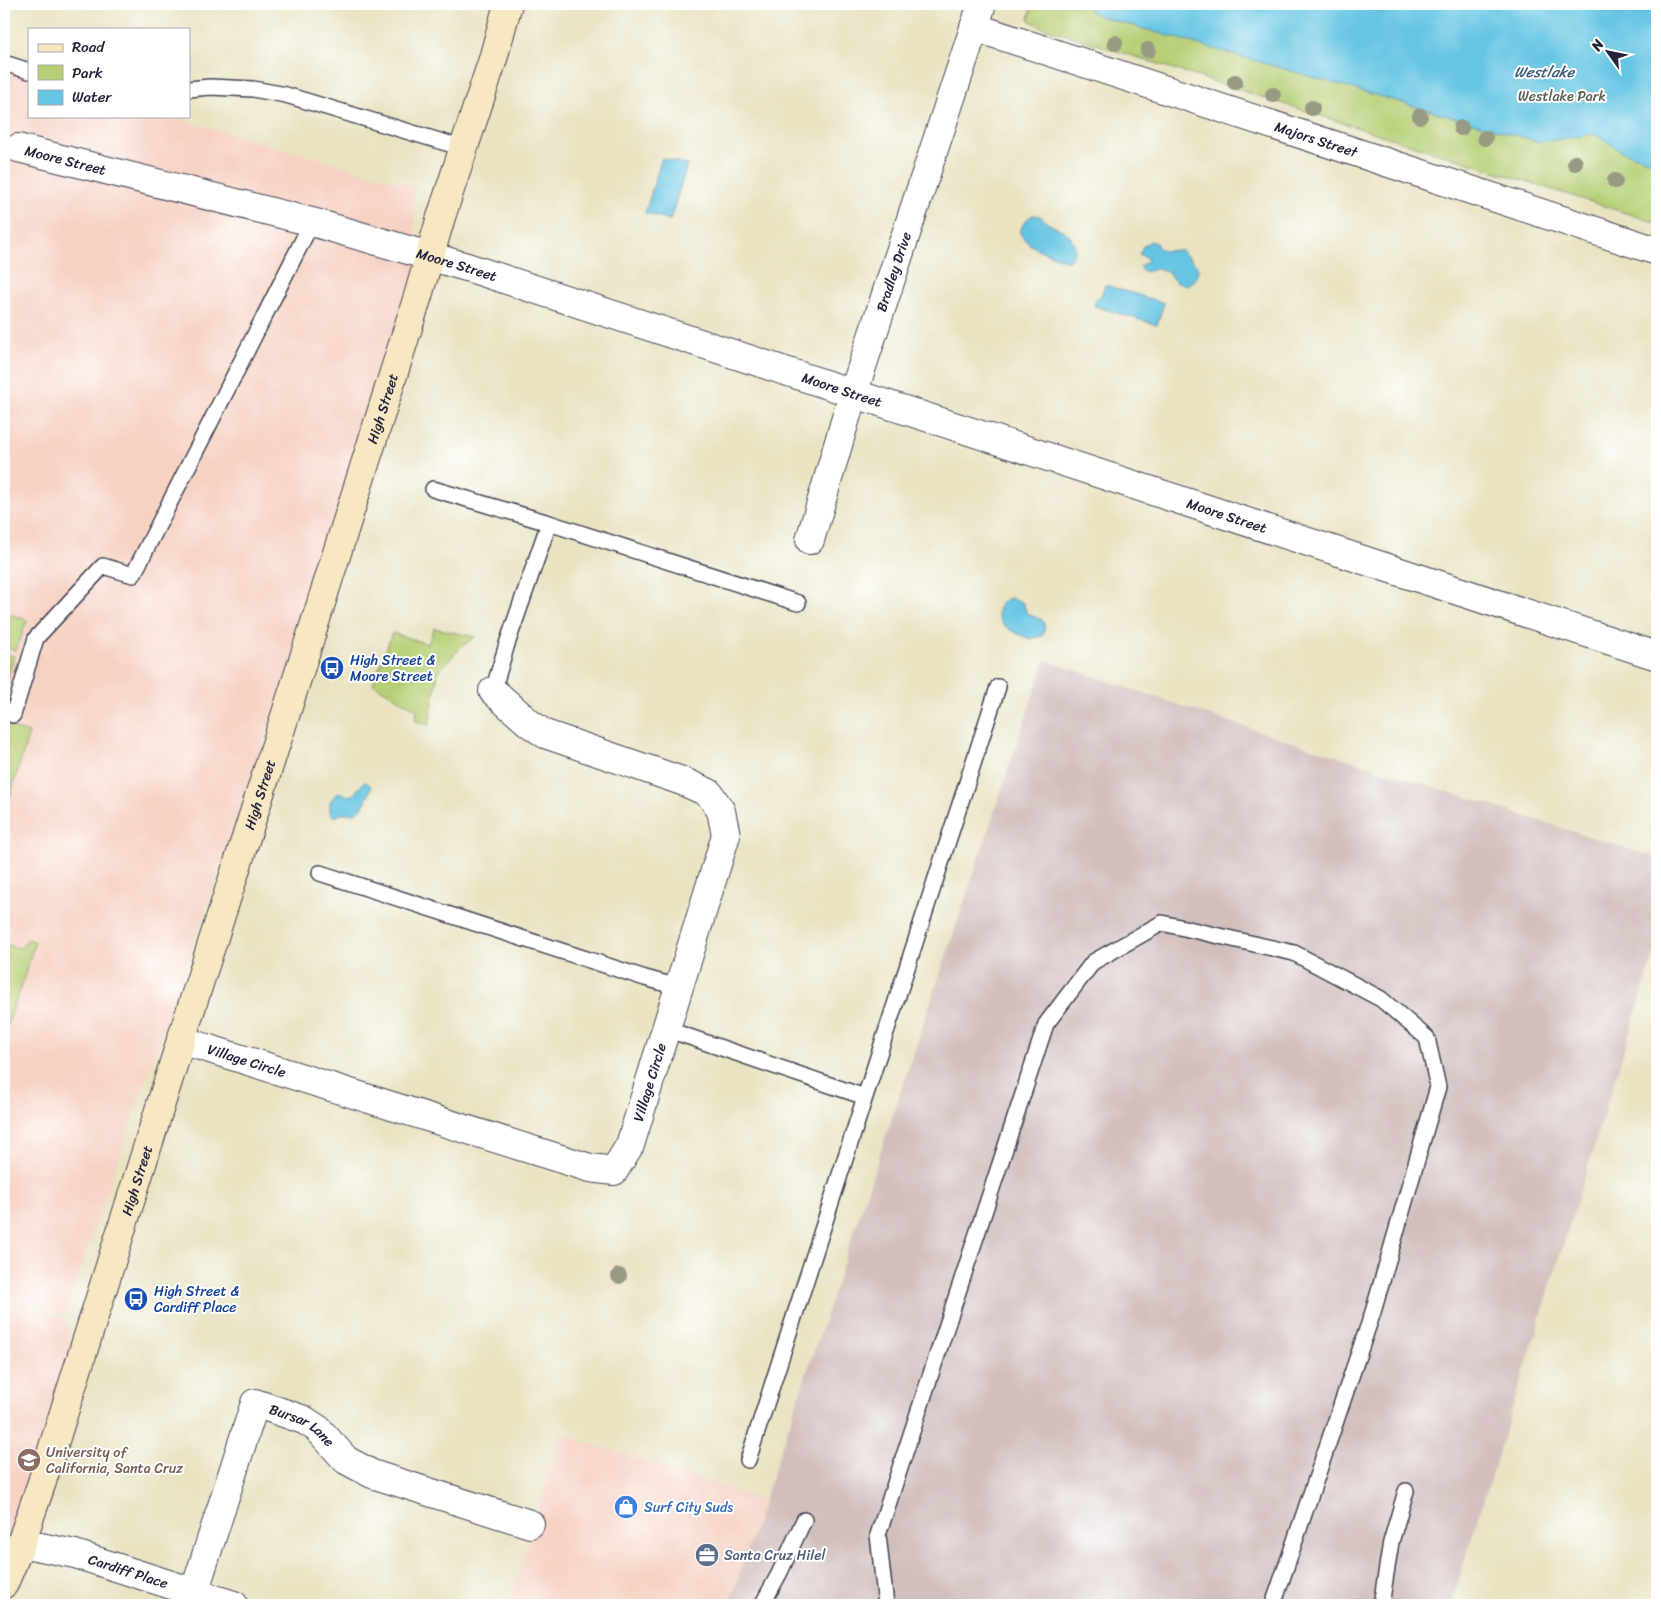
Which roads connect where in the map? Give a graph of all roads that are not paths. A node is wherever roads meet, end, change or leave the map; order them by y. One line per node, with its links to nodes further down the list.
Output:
1 (508, 4): 7 (main road, High Street)
2 (978, 15): 9 (street, Majors Street); 11 (street, Bradley Drive)
3 (4, 63): 4 (lane)
4 (28, 71)
5 (190, 89): 7 (lane)
6 (11, 146): 8 (street, Moore Street)
7 (463, 148): 10 (main road, High Street)
8 (312, 222): 10 (street, Moore Street); 19 (lane)
9 (1657, 251)
10 (430, 255): 11 (street, Moore Street); 23 (main road, High Street)
11 (853, 394): 14 (street, Bradley Drive); 16 (street, Moore Street)
12 (433, 489): 13 (lane)
13 (549, 523): 15 (lane); 18 (lane)
14 (810, 540)
15 (798, 603)
16 (1657, 656)
17 (998, 687): 24 (lane)
18 (493, 691): 21 (street, Village Circle)
19 (4, 712)
20 (320, 873): 21 (lane)
21 (678, 987): 22 (street, Village Circle)
22 (666, 1029): 23 (street, Village Circle); 24 (lane)
23 (181, 1040): 29 (main road, High Street)
24 (865, 1097): 25 (lane)
25 (748, 1460)
26 (1406, 1491): 36 (lane)
27 (804, 1520): 33 (lane)
28 (530, 1524): 31 (street, Bursar Lane)
29 (12, 1541): 30 (main road, High Street); 31 (street, Cardiff Place)
30 (4, 1584)
31 (194, 1593): 32 (street, Cardiff Place)
32 (234, 1605)
33 (762, 1605)
34 (886, 1605): 35 (lane)
35 (1273, 1605)
36 (1381, 1605)

